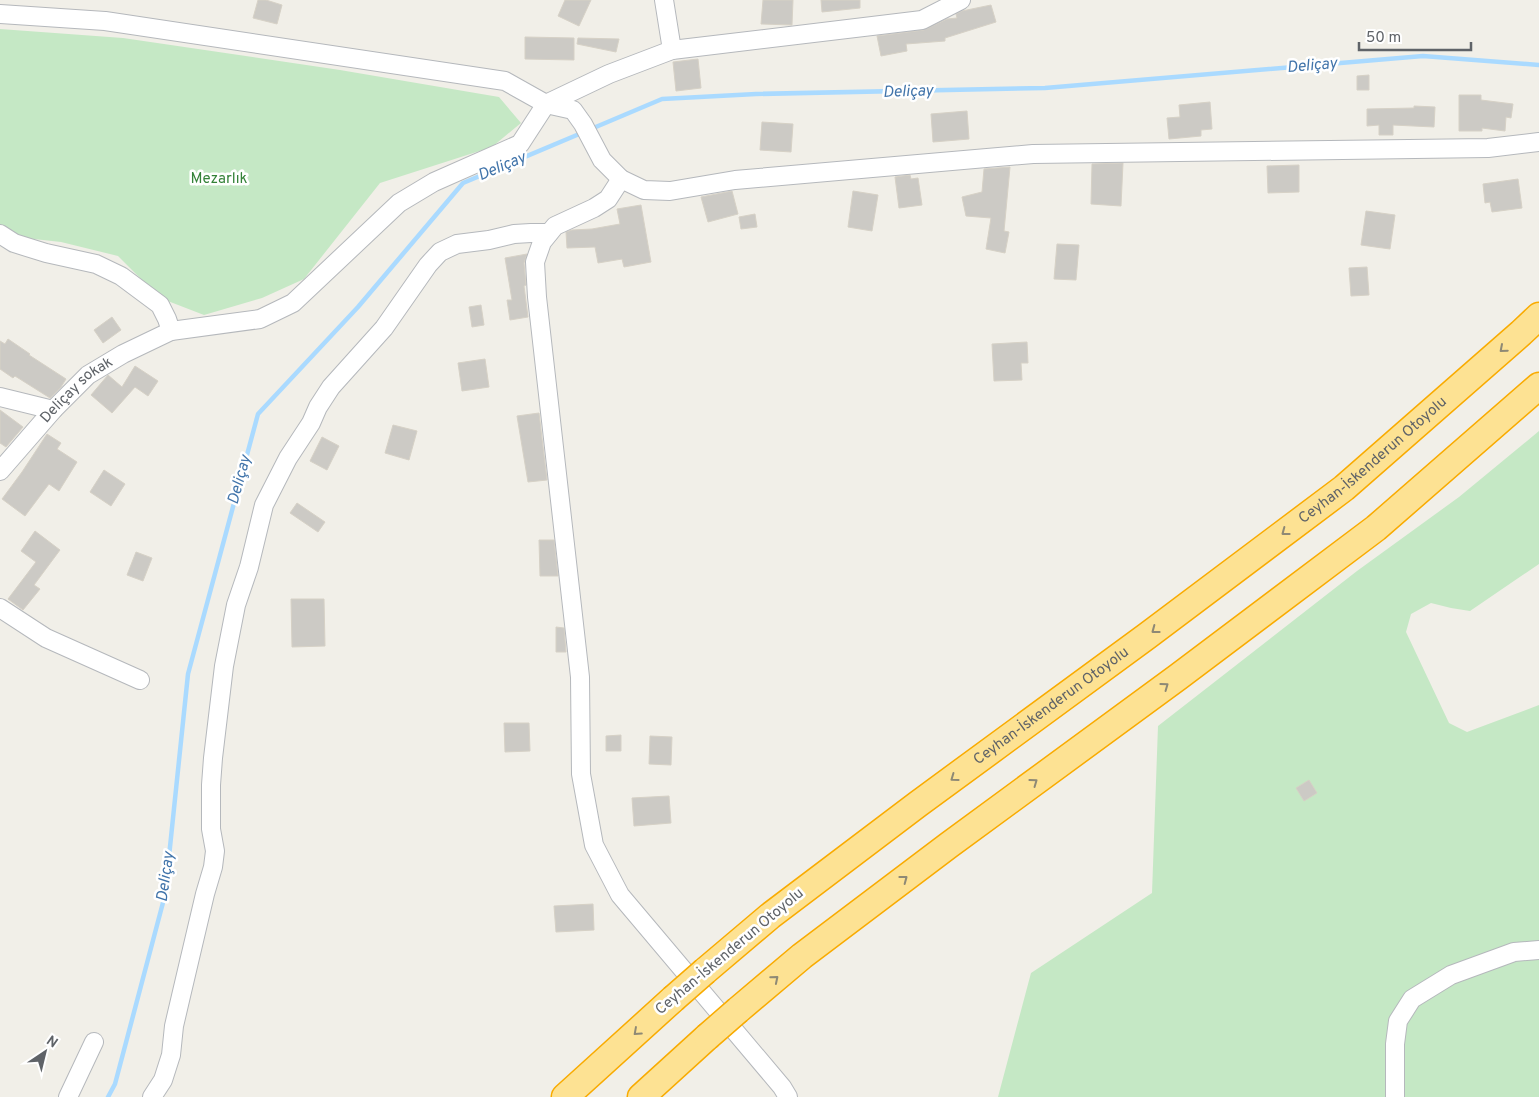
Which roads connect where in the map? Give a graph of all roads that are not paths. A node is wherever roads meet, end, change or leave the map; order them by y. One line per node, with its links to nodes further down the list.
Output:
1 (664, 0): 4 (street)
2 (961, 0): 4 (street)
3 (0, 14): 5 (street)
4 (672, 50): 5 (street)
5 (546, 104): 7 (street); 11 (street, Deliçay sokak)
6 (1539, 142): 7 (street)
7 (621, 179): 8 (street)
8 (549, 233): 21 (street); 24 (street)
9 (0, 234): 11 (street)
10 (1539, 316): 22 (highway, Ceyhan-İskenderun Otoyolu, one-way to 22, bridge)
11 (171, 331): 14 (street, Deliçay sokak)
12 (1539, 386): 23 (highway, one-way to 12, bridge)
13 (0, 397): 14 (street)
14 (53, 410): 15 (street, Deliçay sokak)
15 (0, 471)
16 (0, 608): 17 (street)
17 (140, 680)
18 (1539, 950): 25 (street)
19 (94, 1042): 20 (street)
20 (68, 1097)
21 (152, 1097)
22 (565, 1097)
23 (641, 1097)
24 (788, 1097)
25 (1395, 1097)

